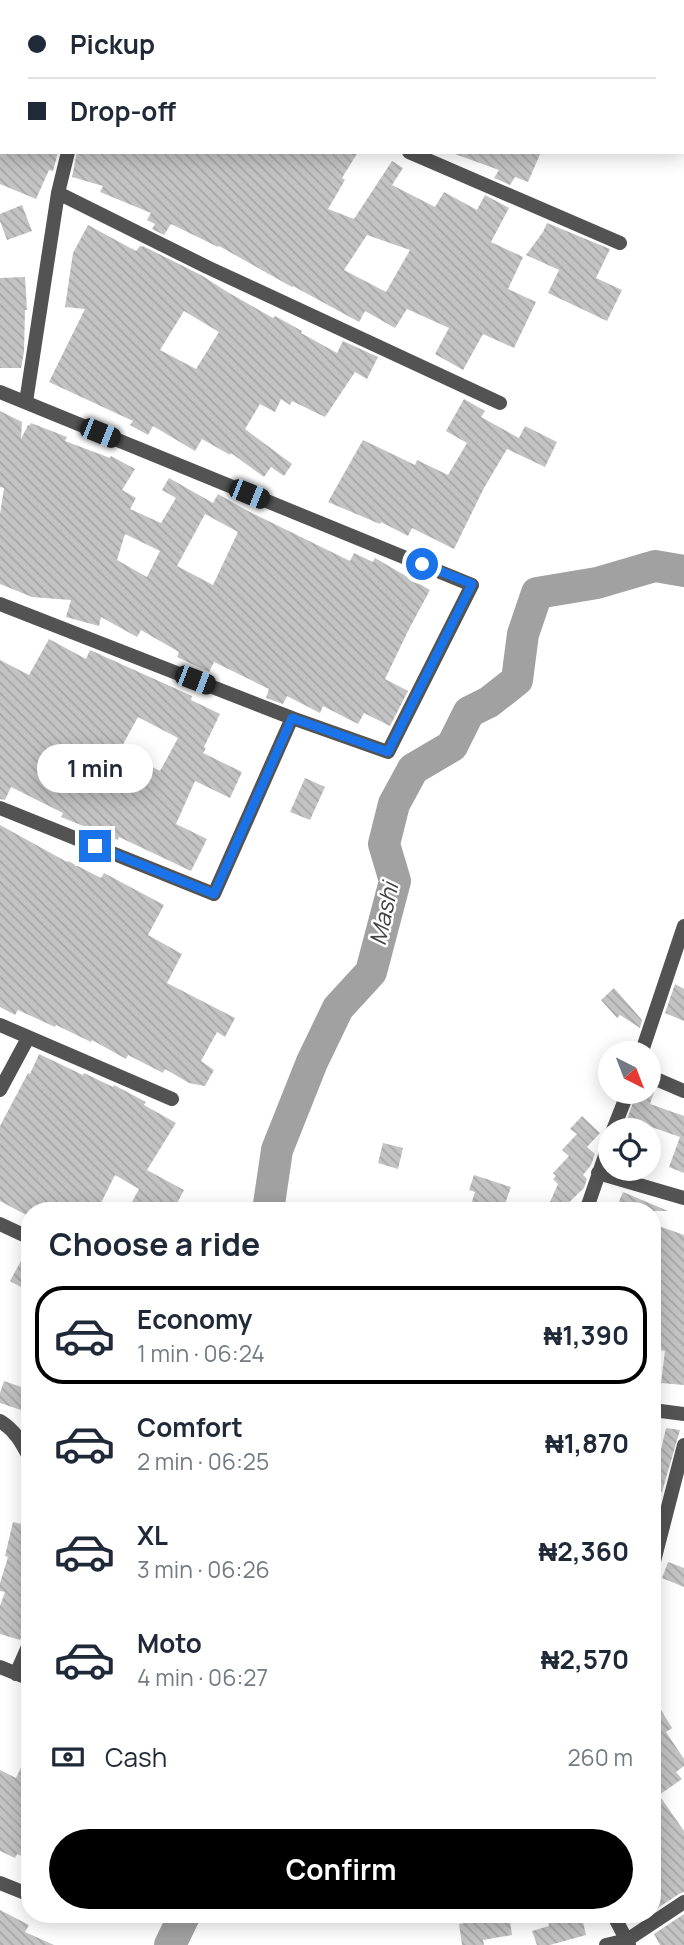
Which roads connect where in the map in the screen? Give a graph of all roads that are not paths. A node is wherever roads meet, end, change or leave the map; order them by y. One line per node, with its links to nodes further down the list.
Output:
1 (68, 154): 3 (street)
2 (414, 154): 4 (street)
3 (58, 193): 6 (street); 7 (street)
4 (620, 243)
5 (0, 392): 6 (street)
6 (26, 402): 9 (street)
7 (500, 403)
8 (0, 604): 9 (street)
9 (292, 718): 10 (street)
10 (0, 807)
11 (684, 928): 14 (street)
12 (0, 1025): 13 (street)
13 (29, 1038): 16 (street); 18 (street)
14 (645, 1041)
15 (662, 1082): 17 (street)
16 (0, 1090)
17 (684, 1091)
18 (172, 1099)
19 (598, 1173): 22 (street)
20 (626, 1181): 21 (street)
21 (684, 1198)
22 (589, 1202)
23 (0, 1224): 24 (street)
24 (21, 1234)
25 (661, 1411): 26 (street)
26 (684, 1414)
27 (0, 1421): 28 (street)
28 (21, 1440)
29 (684, 1445): 30 (street)
30 (661, 1534)
31 (0, 1667): 32 (street)
32 (21, 1676)
33 (0, 1883): 34 (street)
34 (21, 1891)
35 (684, 1902): 36 (street)
36 (661, 1919)
37 (618, 1923): 39 (street)
38 (655, 1923): 39 (street)
39 (628, 1943): 40 (street)
40 (606, 1945)

